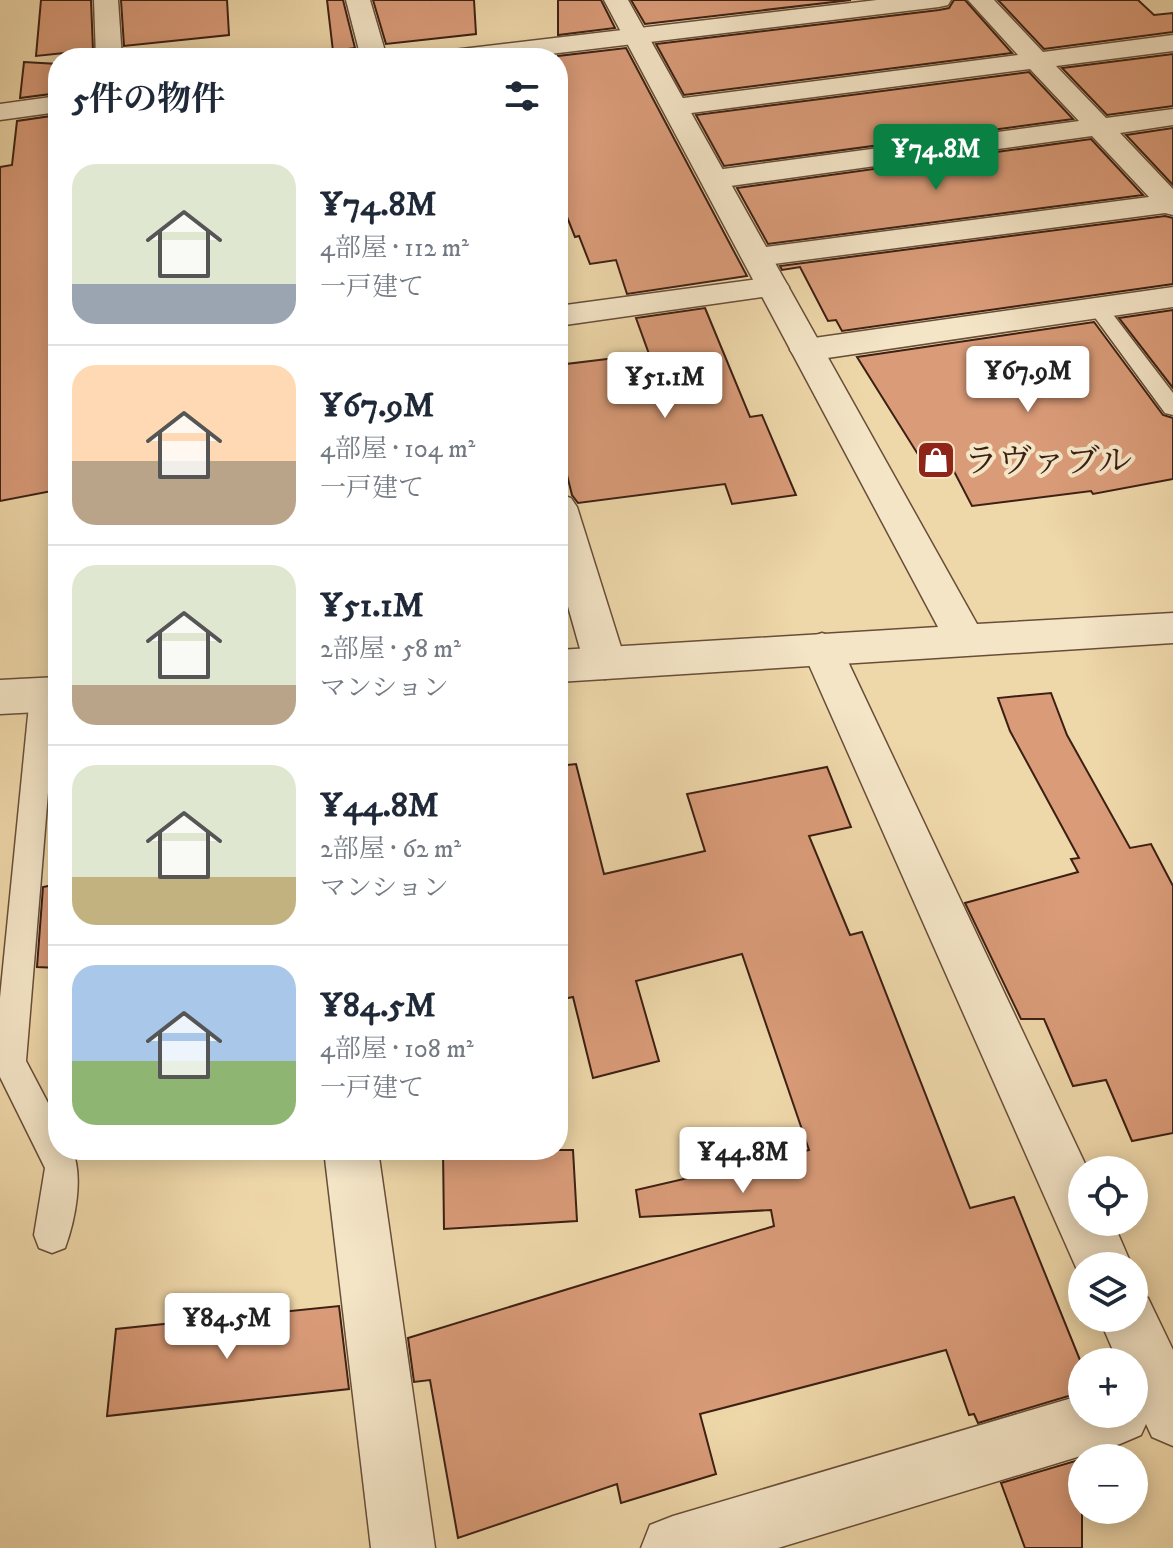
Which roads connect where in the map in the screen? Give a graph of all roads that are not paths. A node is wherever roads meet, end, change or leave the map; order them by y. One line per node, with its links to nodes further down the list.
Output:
1 (106, 0): 9 (street)
2 (358, 0): 10 (street)
3 (616, 0): 7 (street)
4 (939, 0): 6 (street)
5 (980, 0): 12 (street)
6 (822, 6): 7 (street)
7 (636, 36): 11 (street); 14 (street)
8 (1173, 43): 12 (street)
9 (108, 48)
10 (371, 48)
11 (536, 48)
12 (1036, 60): 14 (street); 17 (street)
13 (48, 105): 15 (street)
14 (676, 107): 18 (street)
15 (0, 112)
16 (1173, 117): 17 (street)
17 (1099, 128): 18 (street); 19 (street)
18 (716, 179): 20 (street)
19 (1172, 204): 20 (street)
20 (758, 257): 21 (street)
21 (773, 287): 24 (street); 25 (street)
22 (1173, 297): 23 (street)
23 (1098, 308): 25 (street); 26 (lane)
24 (568, 315)
25 (807, 350): 29 (street)
26 (1173, 408)
27 (568, 540): 31 (street)
28 (1173, 628): 29 (street)
29 (966, 641): 30 (street)
30 (822, 649): 31 (street); 39 (street)
31 (605, 663): 32 (street)
32 (568, 665)
33 (48, 694): 34 (street)
34 (0, 697)
35 (48, 712): 36 (lane)
36 (48, 1138)
37 (59, 1160): 40 (lane)
38 (352, 1160): 42 (street)
39 (1068, 1187)
40 (52, 1235)
41 (1086, 1428): 43 (street)
42 (403, 1548)
43 (673, 1548)

